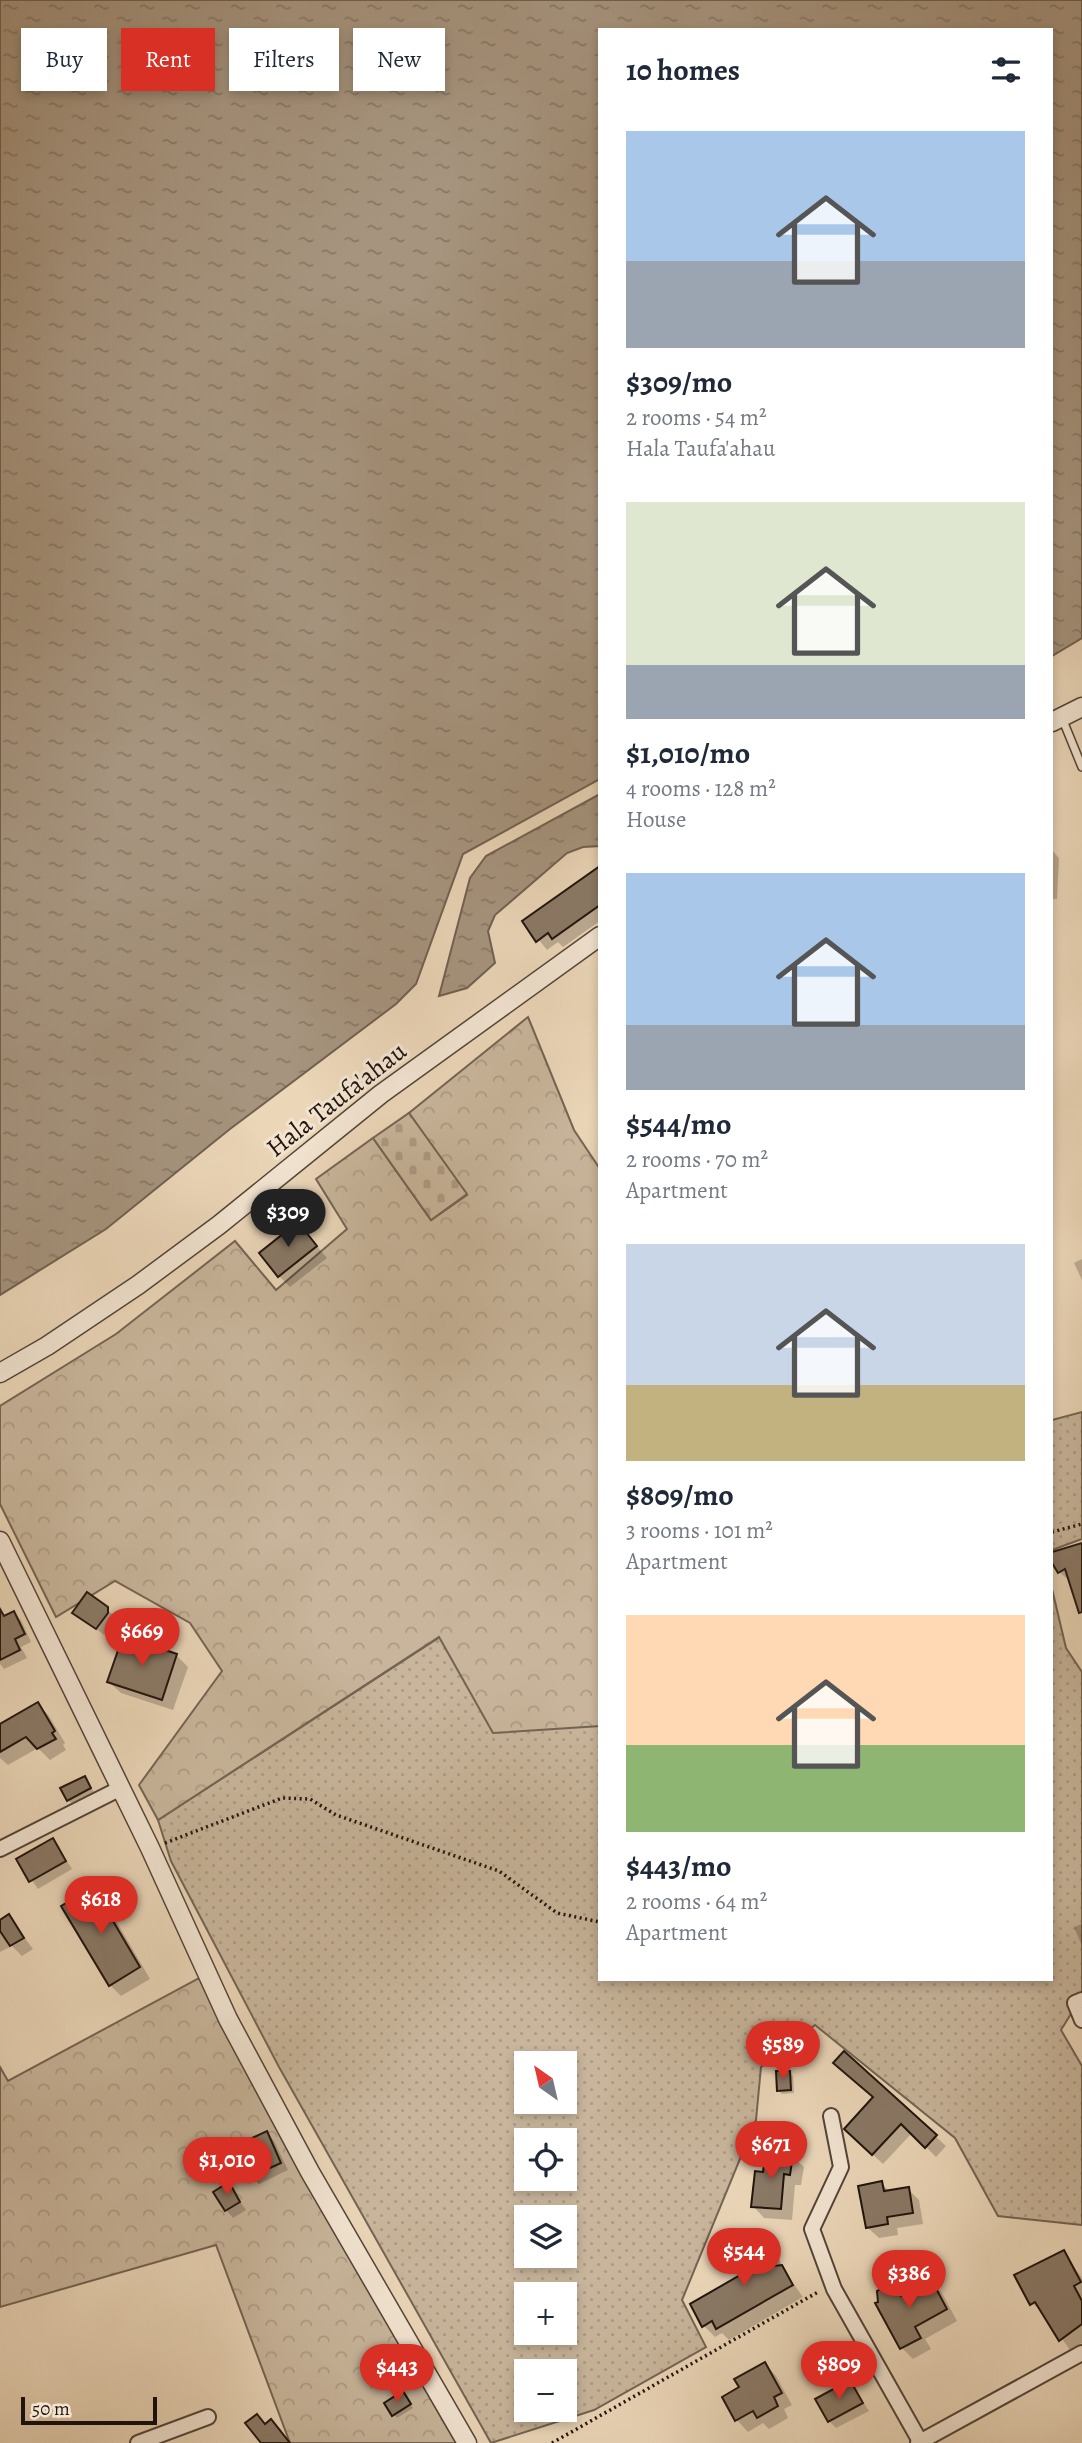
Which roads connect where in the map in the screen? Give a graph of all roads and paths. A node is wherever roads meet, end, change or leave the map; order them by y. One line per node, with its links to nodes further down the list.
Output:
1 (1082, 707): 2 (street)
2 (1057, 720): 3 (lane)
3 (1082, 767)
4 (598, 937): 5 (street, Hala Taufa'ahau)
5 (0, 1373)
6 (1082, 1524): 7 (path)
7 (1053, 1532)
8 (0, 1541): 9 (street)
9 (120, 1788): 10 (street); 11 (street)
10 (150, 1848): 12 (path); 20 (street)
11 (0, 1849)
12 (598, 1922)
13 (1082, 2000): 14 (street)
14 (1082, 2020)
15 (831, 2116): 16 (street)
16 (834, 2289): 21 (path); 22 (street)
17 (1082, 2353): 22 (street)
18 (208, 2417): 19 (street)
19 (138, 2443)
20 (467, 2443)
21 (552, 2443)
22 (920, 2443)

